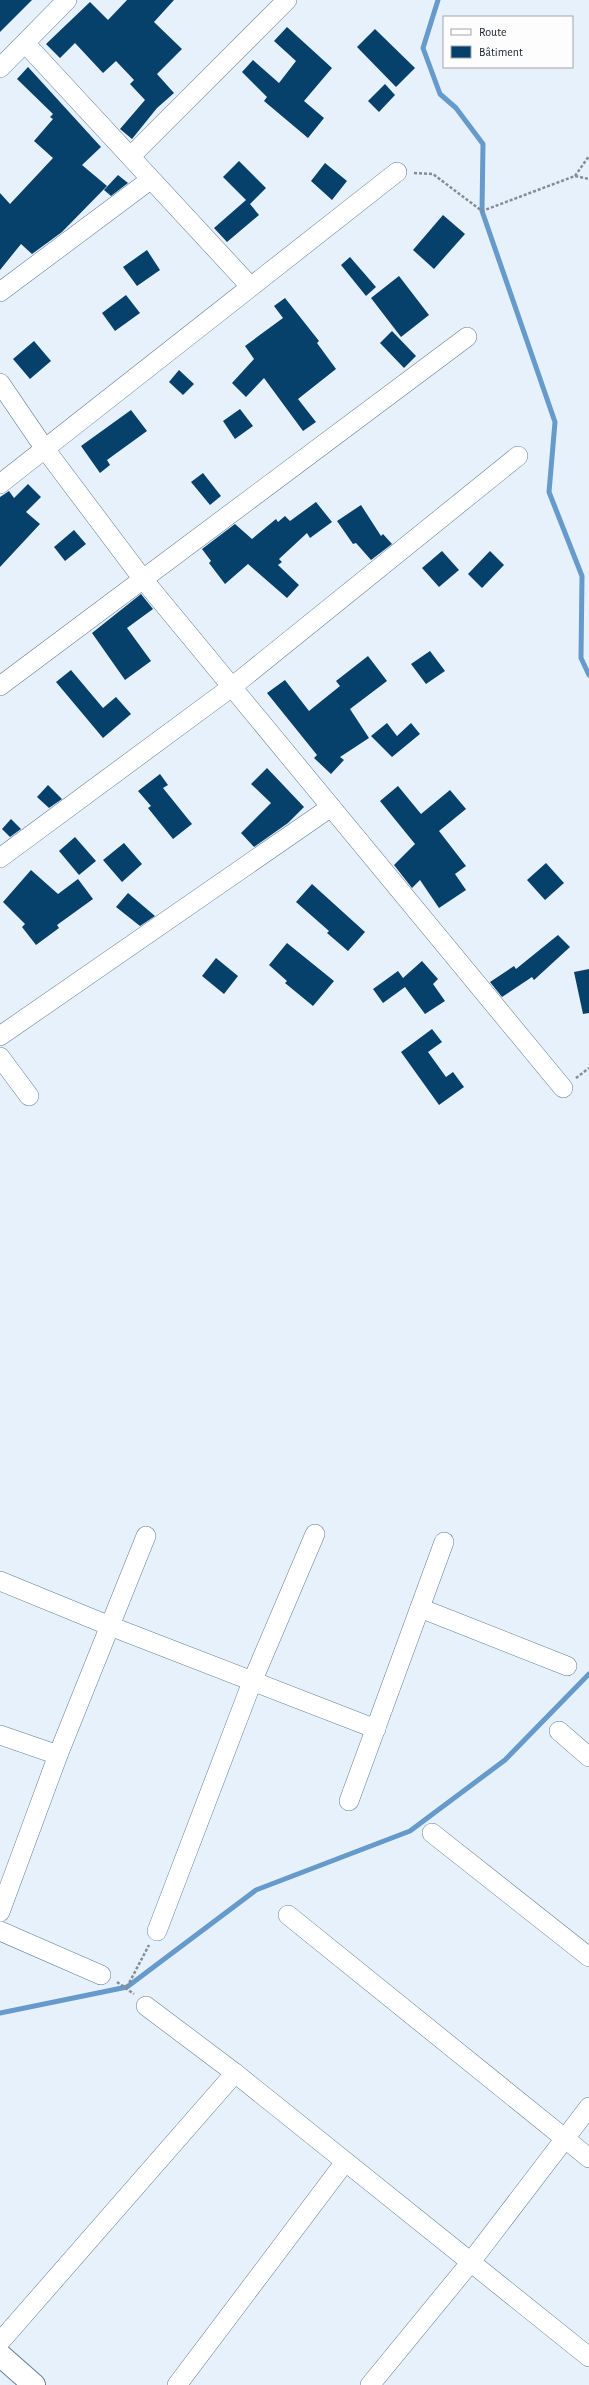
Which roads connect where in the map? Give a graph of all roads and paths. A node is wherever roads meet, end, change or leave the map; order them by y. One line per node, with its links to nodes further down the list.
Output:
1 (67, 0): 3 (street)
2 (287, 0): 5 (street)
3 (25, 42): 4 (street); 5 (street)
4 (0, 68)
5 (131, 156): 10 (street)
6 (589, 156): 8 (path)
7 (397, 172): 8 (path); 11 (street)
8 (575, 176): 9 (path)
9 (589, 179)
10 (150, 180): 11 (street); 12 (street)
11 (250, 286): 15 (street)
12 (0, 292)
13 (468, 337): 18 (street)
14 (0, 384): 15 (street)
15 (45, 449): 17 (street); 18 (street)
16 (518, 456): 20 (street)
17 (0, 484)
18 (142, 578): 19 (street); 20 (street)
19 (0, 686)
20 (233, 686): 21 (street); 22 (street)
21 (331, 808): 23 (street); 25 (street)
22 (0, 858)
23 (0, 1036)
24 (0, 1057): 26 (street)
25 (564, 1088)
26 (29, 1096)
27 (315, 1534): 34 (street)
28 (146, 1536): 32 (street)
29 (444, 1542): 31 (street)
30 (0, 1581): 32 (street)
31 (420, 1608): 33 (street); 35 (street)
32 (110, 1626): 34 (street); 38 (street)
33 (567, 1666)
34 (252, 1682): 35 (street); 45 (street)
35 (376, 1729): 40 (street)
36 (559, 1731): 39 (street)
37 (0, 1735): 38 (street)
38 (58, 1756): 42 (street)
39 (589, 1757)
40 (349, 1801)
41 (432, 1833): 46 (street)
42 (0, 1912)
43 (288, 1915): 52 (street)
44 (0, 1931): 47 (street)
45 (157, 1931): 48 (path)
46 (589, 1957)
47 (102, 1975): 48 (path)
48 (127, 1987): 49 (path)
49 (146, 2006): 50 (street)
50 (235, 2073): 54 (street); 56 (street)
51 (589, 2107): 52 (street)
52 (564, 2139): 53 (street); 55 (street)
53 (589, 2158)
54 (345, 2162): 55 (street); 60 (street)
55 (470, 2263): 58 (street); 61 (street)
56 (0, 2342)
57 (0, 2355): 59 (main road)
58 (589, 2357)
59 (34, 2385)
60 (177, 2385)
61 (370, 2385)

